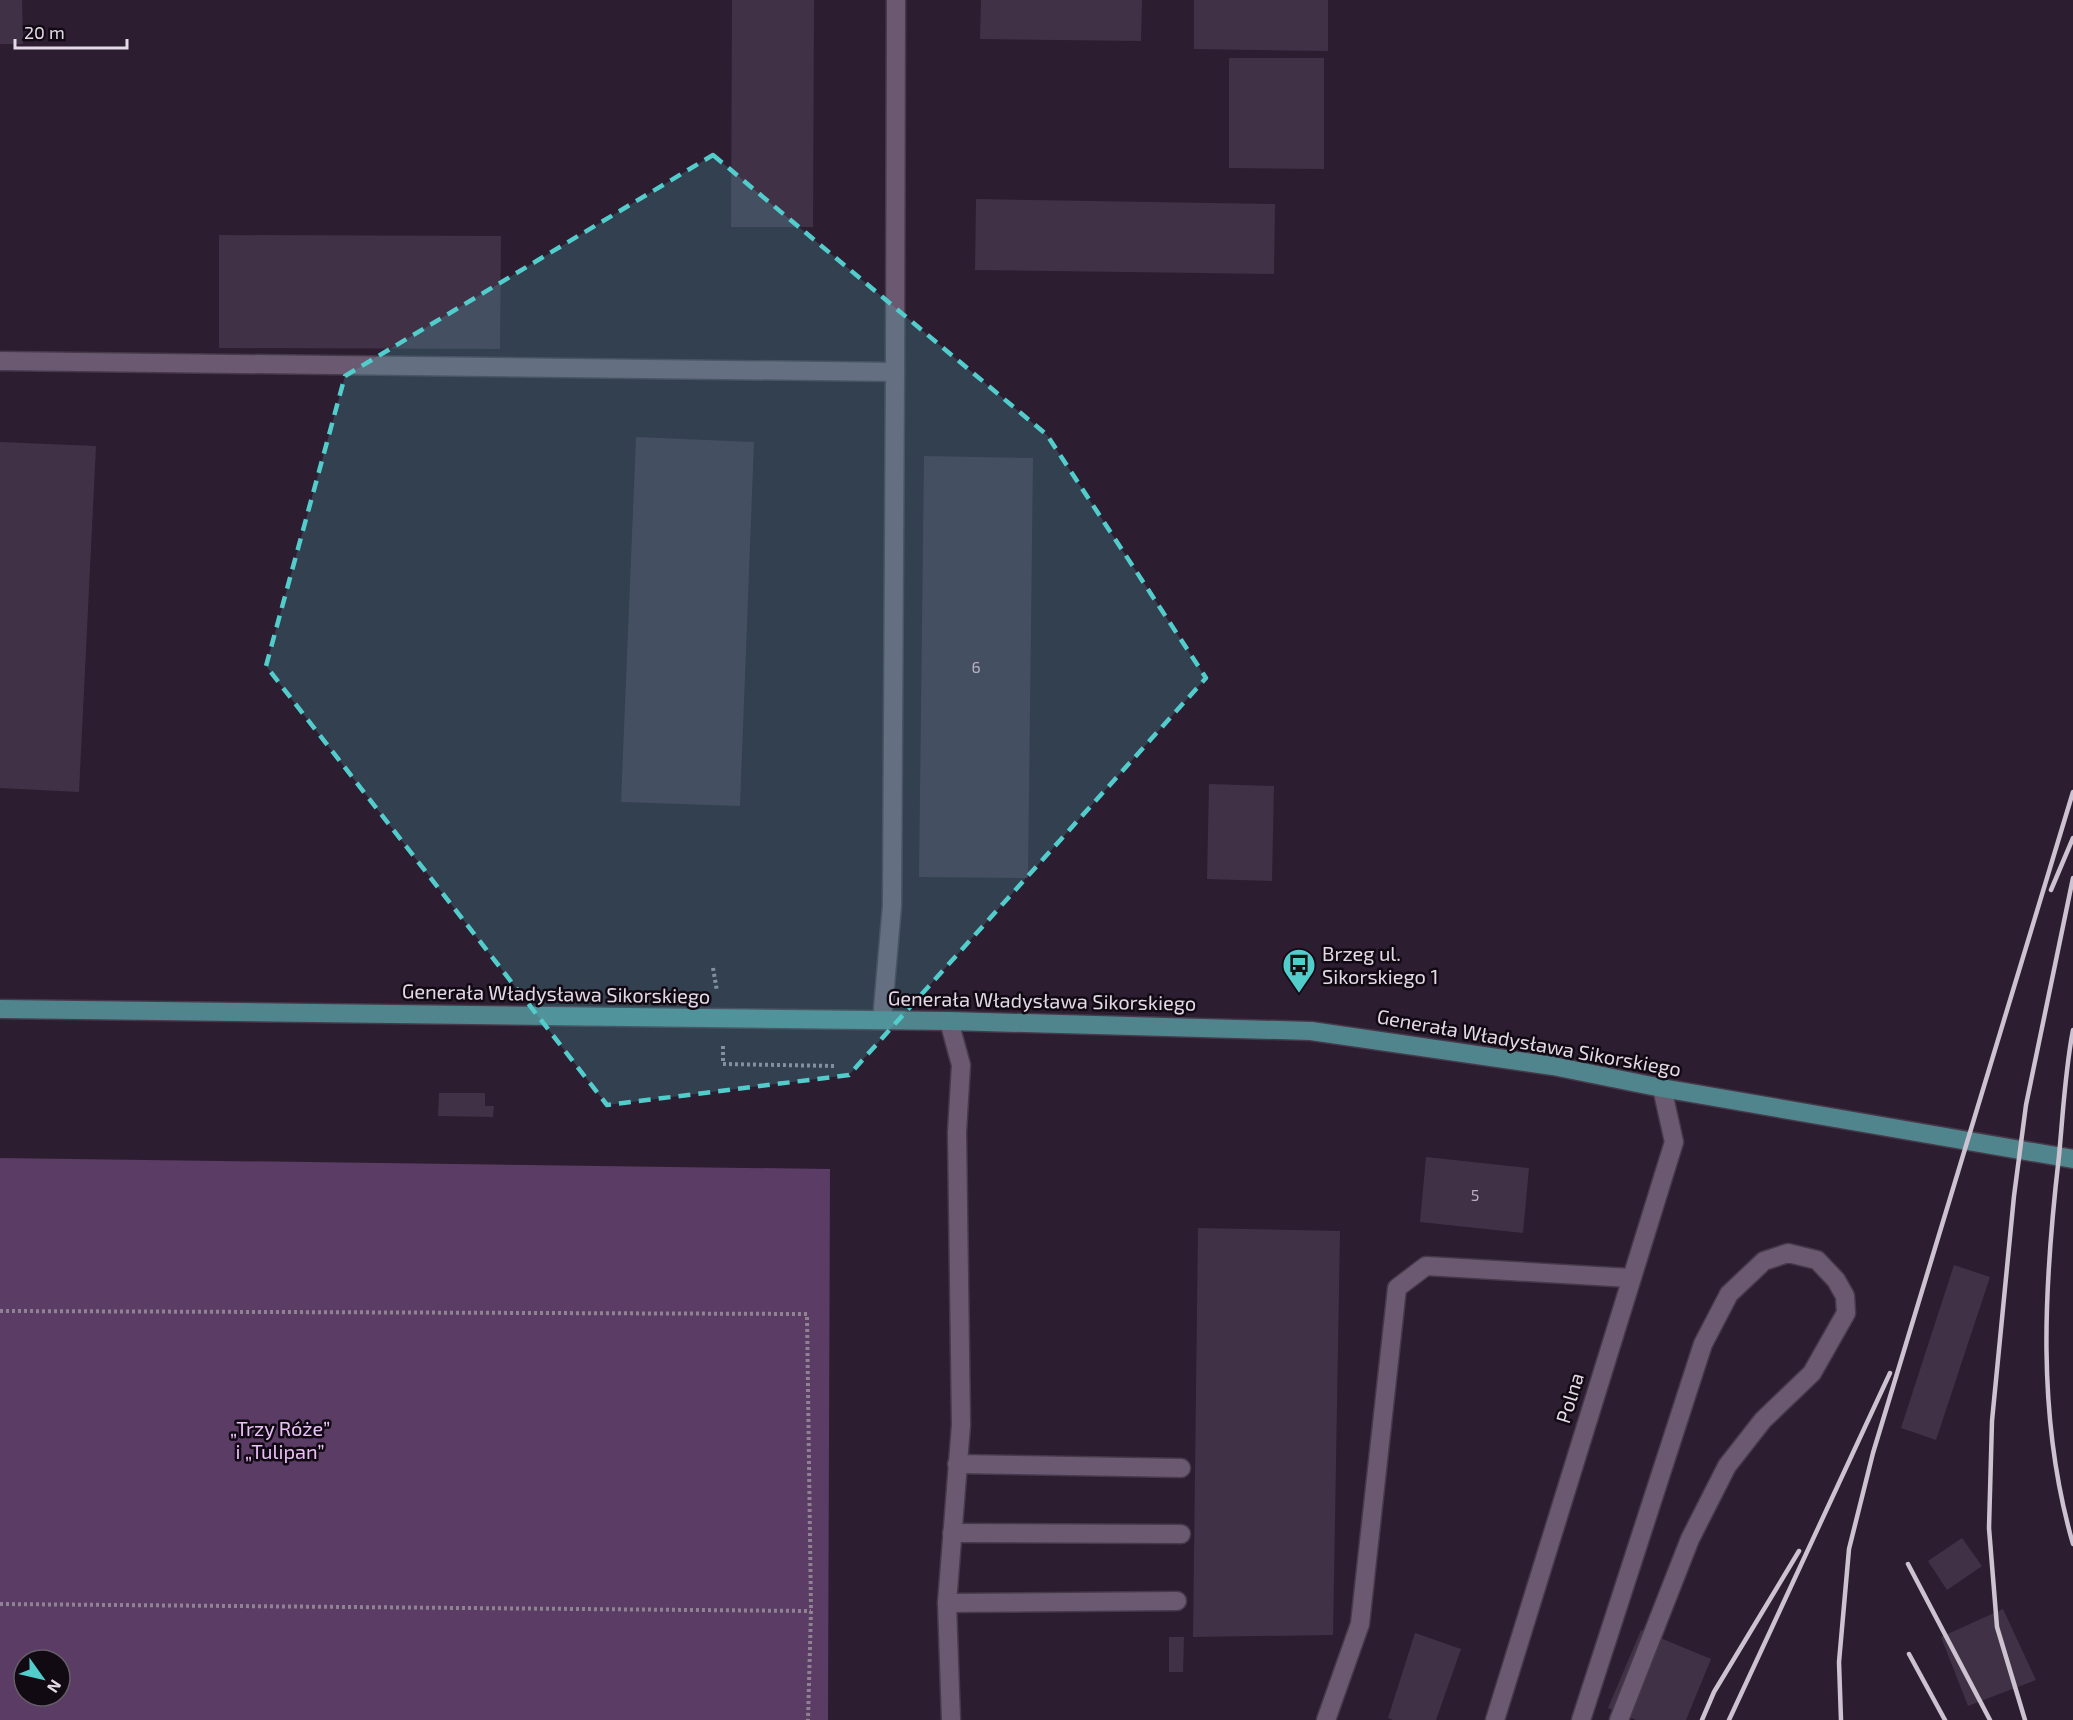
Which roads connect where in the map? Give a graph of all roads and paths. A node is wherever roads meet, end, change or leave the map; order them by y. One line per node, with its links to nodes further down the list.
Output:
1 (896, 0): 3 (street)
2 (0, 361): 3 (street)
3 (895, 372): 5 (street)
4 (0, 1009): 5 (main road, Generała Władysława Sikorskiego)
5 (882, 1020): 6 (main road, Generała Władysława Sikorskiego)
6 (949, 1021): 7 (main road, Generała Władysława Sikorskiego); 11 (street)
7 (1662, 1088): 8 (main road, Generała Władysława Sikorskiego); 9 (street, Polna)
8 (2073, 1159)
9 (1630, 1278): 21 (street); 22 (street, Polna)
10 (0, 1311): 18 (path)
11 (957, 1464): 12 (street); 13 (street)
12 (1181, 1468)
13 (952, 1533): 14 (street); 16 (street)
14 (1181, 1534)
15 (1177, 1601): 16 (street)
16 (947, 1603): 20 (street)
17 (0, 1604): 18 (path)
18 (811, 1611): 19 (path)
19 (808, 1720)
20 (951, 1720)
21 (1326, 1720)
22 (1495, 1720)
23 (1581, 1720): 24 (street)
24 (1619, 1720)

